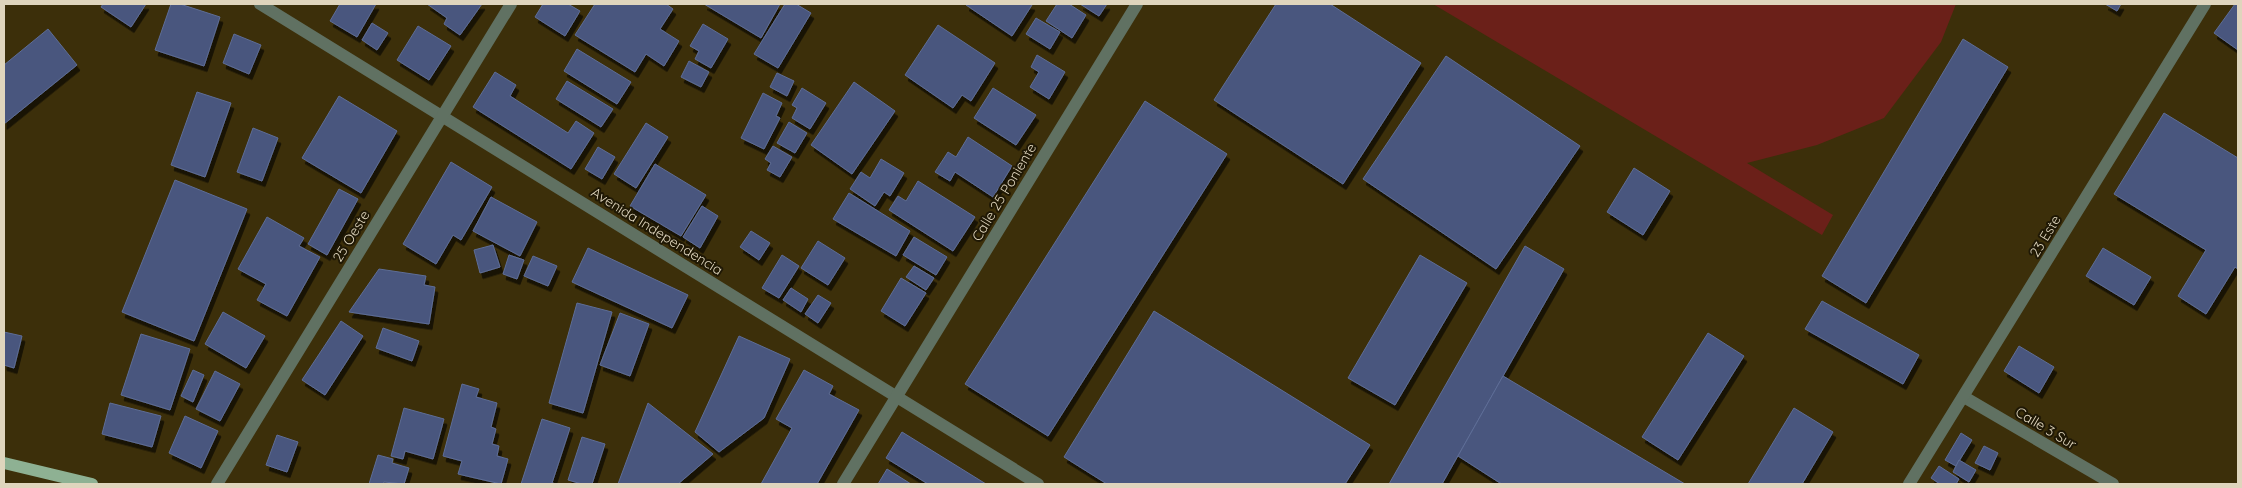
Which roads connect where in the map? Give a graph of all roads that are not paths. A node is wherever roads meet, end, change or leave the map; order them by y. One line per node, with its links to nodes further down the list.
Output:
1 (260, 4): 5 (street, Avenida Independencia)
2 (511, 4): 5 (street, 25 Oeste)
3 (1137, 4): 6 (street, Calle 25 Poniente)
4 (2205, 4): 7 (street, 23 Este)
5 (442, 116): 6 (street, Avenida Independencia); 10 (street, 25 Oeste)
6 (897, 396): 11 (street, Calle 25 Poniente); 12 (street, Avenida Independencia)
7 (1964, 397): 13 (street, 23 Este); 14 (street, Calle 3 Sur)
8 (4, 463): 9 (main road)
9 (92, 484)
10 (217, 484)
11 (844, 484)
12 (1038, 484)
13 (1909, 484)
14 (2113, 484)

